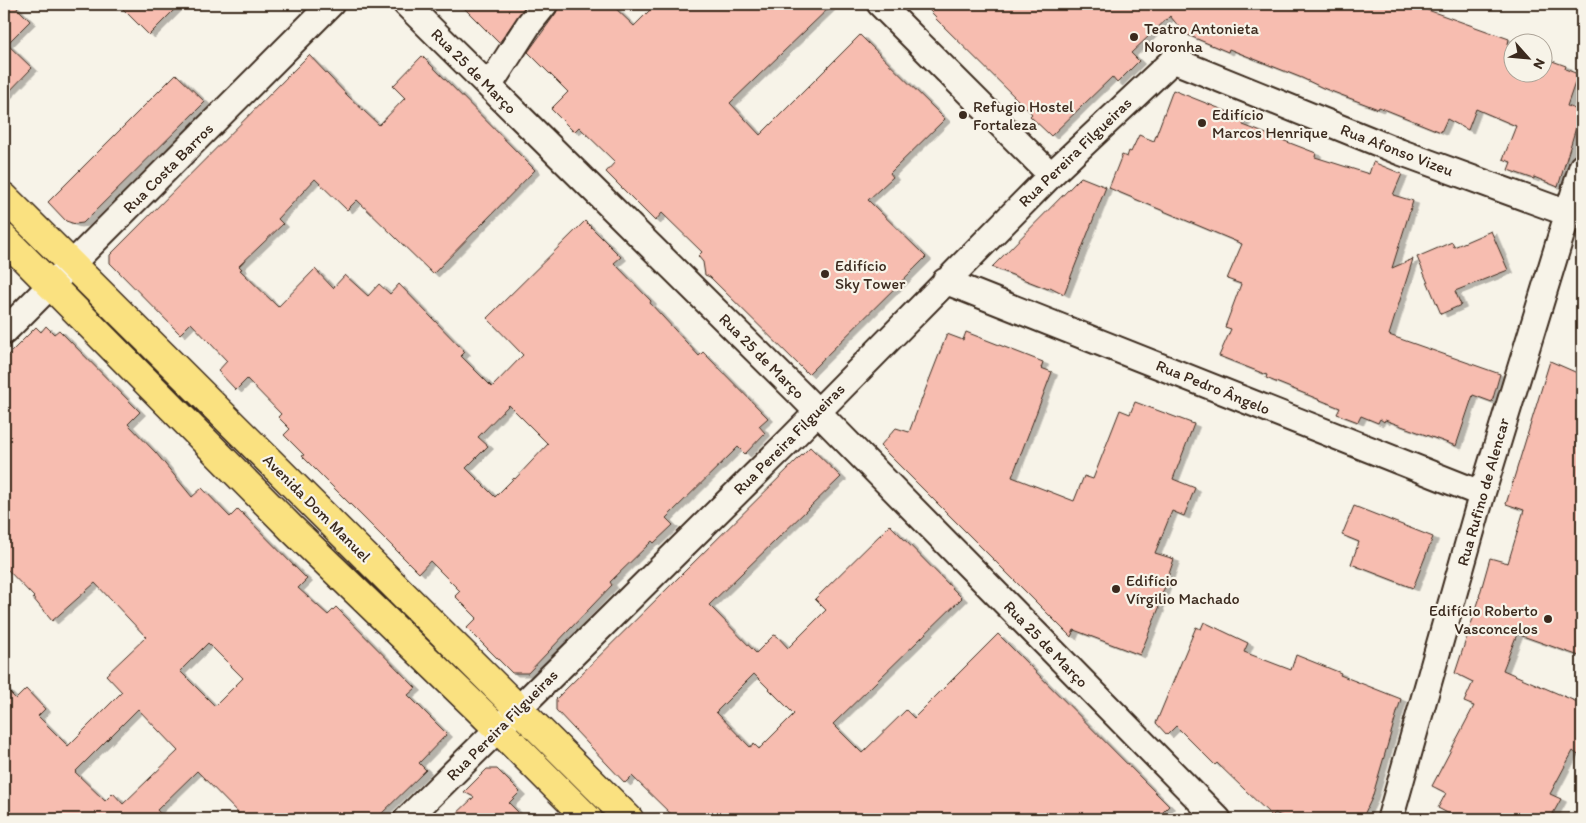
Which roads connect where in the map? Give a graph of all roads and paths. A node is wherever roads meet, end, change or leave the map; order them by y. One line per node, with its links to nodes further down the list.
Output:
1 (332, 4): 12 (street, Rua Costa Barros)
2 (406, 4): 6 (street, Rua 25 de Março)
3 (545, 4): 6 (street)
4 (880, 4): 8 (street)
5 (1173, 60): 8 (street, Rua Pereira Filgueiras); 10 (street, Rua Afonso Vizeu)
6 (489, 86): 16 (street, Rua 25 de Março)
7 (1582, 168): 10 (street, Rua Rufino de Alencar)
8 (1051, 174): 13 (street, Rua Pereira Filgueiras)
9 (4, 197): 12 (main road, Avenida Dom Manuel)
10 (1568, 213): 17 (street, Rua Rufino de Alencar)
11 (4, 238): 14 (main road, Avenida Dom Manuel)
12 (72, 264): 14 (street, Rua Costa Barros); 18 (main road, Avenida Dom Manuel)
13 (944, 281): 16 (street, Rua Pereira Filgueiras); 17 (street, Rua Pedro Ângelo)
14 (51, 285): 15 (street, Rua Costa Barros); 19 (main road, Avenida Dom Manuel)
15 (4, 332)
16 (818, 412): 18 (street, Rua Pereira Filgueiras); 23 (street, Rua 25 de Março)
17 (1482, 494): 24 (street, Rua Rufino de Alencar)
18 (518, 709): 19 (street, Rua Pereira Filgueiras); 22 (main road, Avenida Dom Manuel)
19 (498, 729): 20 (street, Rua Pereira Filgueiras); 21 (main road, Avenida Dom Manuel)
20 (407, 819)
21 (588, 819)
22 (629, 819)
23 (1218, 819)
24 (1390, 819)

